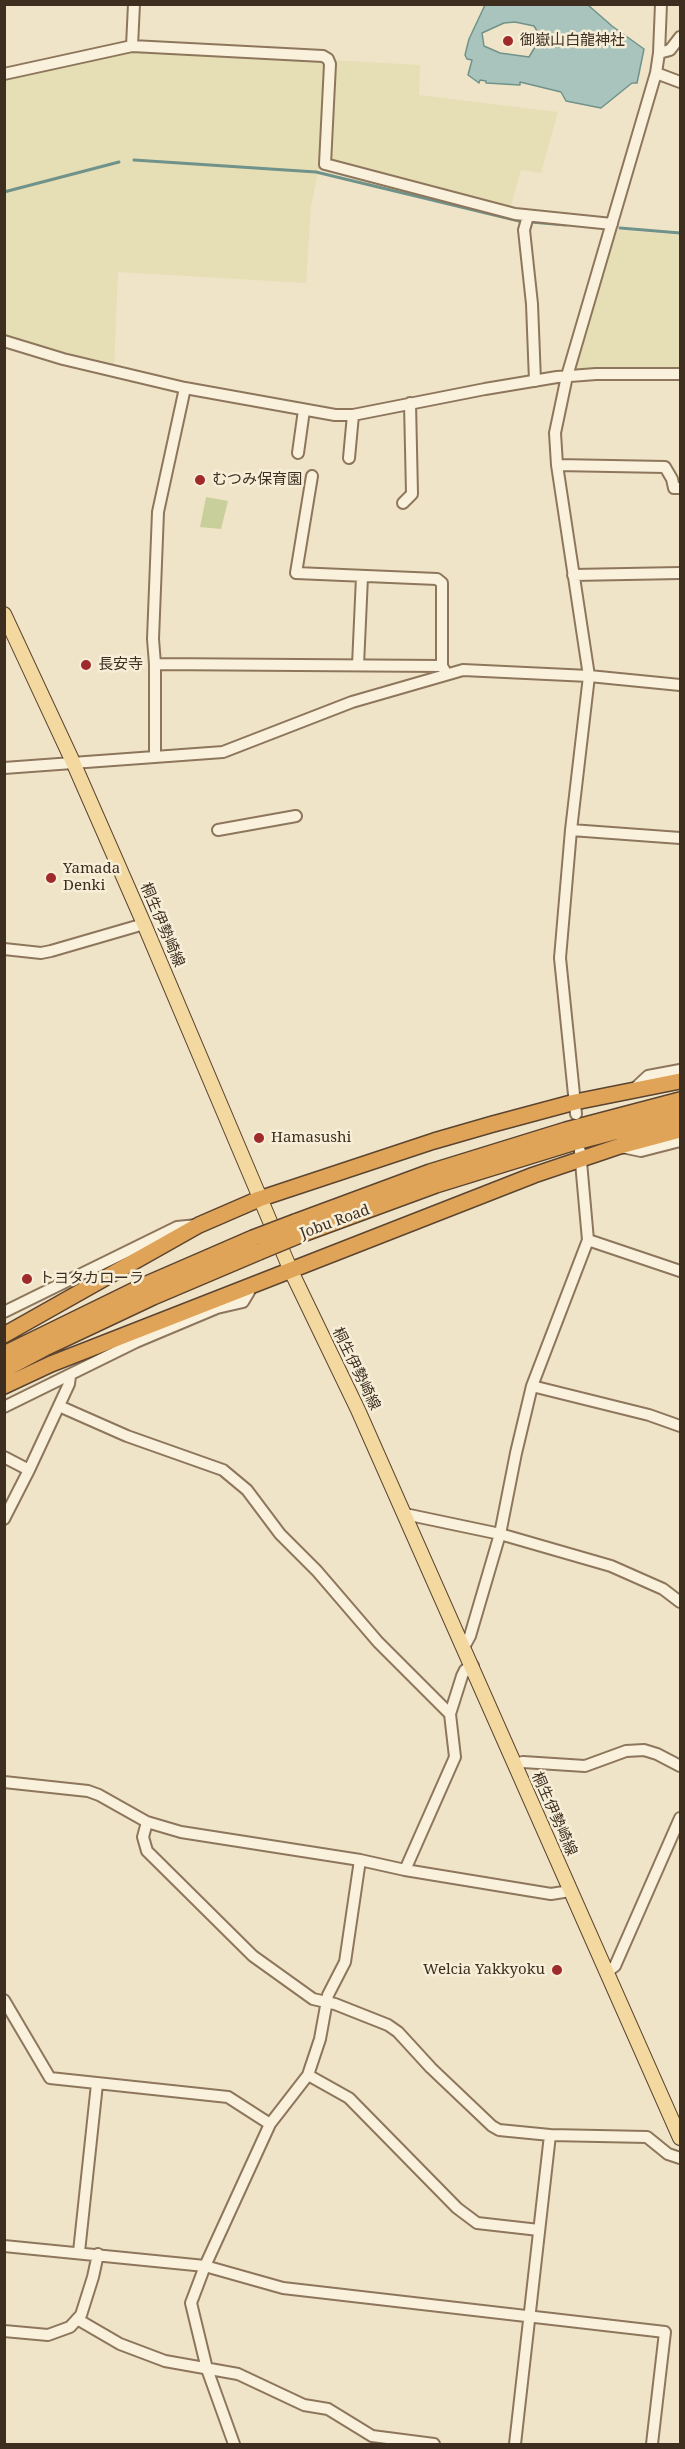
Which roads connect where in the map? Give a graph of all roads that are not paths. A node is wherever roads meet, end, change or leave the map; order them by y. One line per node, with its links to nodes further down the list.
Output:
1 (134, 4): 4 (street)
2 (661, 4): 5 (street)
3 (681, 37): 5 (street)
4 (132, 46): 7 (street); 9 (street)
5 (659, 53): 6 (street)
6 (656, 73): 8 (street); 10 (street)
7 (4, 74)
8 (681, 82)
9 (528, 216): 10 (street); 14 (street)
10 (612, 224): 13 (street)
11 (4, 341): 15 (street)
12 (681, 374): 13 (street)
13 (567, 376): 14 (street); 21 (street)
14 (535, 381): 16 (street)
15 (185, 388): 17 (street); 29 (street)
16 (410, 403): 18 (street); 24 (street)
17 (304, 410): 18 (street); 19 (street)
18 (353, 415): 20 (street)
19 (298, 453)
20 (349, 458)
21 (557, 465): 23 (street); 26 (street)
22 (312, 476): 27 (street)
23 (681, 488)
24 (403, 503)
25 (681, 573): 26 (street)
26 (573, 575): 32 (street)
27 (362, 577): 30 (street); 31 (street)
28 (4, 614): 35 (main road, 桐生伊勢崎線)
29 (155, 664): 30 (street); 34 (street)
30 (358, 665): 31 (street)
31 (445, 670): 32 (street); 34 (street)
32 (589, 676): 33 (street); 39 (street)
33 (681, 685)
34 (155, 756): 35 (street)
35 (73, 762): 36 (street); 41 (main road, 桐生伊勢崎線)
36 (4, 768)
37 (296, 816): 38 (street)
38 (218, 830)
39 (571, 830): 40 (street); 47 (street)
40 (681, 838)
41 (144, 924): 42 (street); 53 (main road, 桐生伊勢崎線)
42 (4, 949)
43 (681, 1070): 45 (street)
44 (681, 1081): 45 (highway)
45 (632, 1091): 47 (highway)
46 (681, 1100): 55 (highway, Jobu Road)
47 (576, 1108): 53 (highway)
48 (681, 1115): 55 (highway, Jobu Road)
49 (681, 1130): 51 (highway)
50 (681, 1141): 51 (street)
51 (620, 1146): 52 (highway)
52 (581, 1155): 56 (street); 58 (highway)
53 (259, 1199): 54 (highway); 58 (main road, 桐生伊勢崎線)
54 (199, 1225): 61 (street); 62 (highway)
55 (298, 1228): 57 (highway, Jobu Road, bridge)
56 (588, 1240): 59 (street); 67 (street)
57 (256, 1245): 63 (highway, Jobu Road); 64 (highway, Jobu Road)
58 (291, 1271): 60 (highway); 73 (main road, 桐生伊勢崎線)
59 (681, 1271)
60 (250, 1285): 65 (street); 66 (highway)
61 (4, 1312)
62 (4, 1335)
63 (4, 1354)
64 (4, 1370)
65 (70, 1376): 68 (street); 69 (street)
66 (4, 1386)
67 (532, 1386): 70 (street); 75 (street)
68 (59, 1406): 72 (street); 79 (street)
69 (4, 1407)
70 (681, 1426)
71 (4, 1457): 72 (street)
72 (29, 1470): 74 (street)
73 (405, 1514): 75 (street); 77 (main road, 桐生伊勢崎線)
74 (4, 1519)
75 (500, 1534): 76 (street); 77 (street)
76 (681, 1602)
77 (464, 1647): 78 (main road, 桐生伊勢崎線)
78 (473, 1666): 79 (street); 80 (main road, 桐生伊勢崎線)
79 (450, 1714): 86 (street)
80 (514, 1764): 81 (street); 87 (main road, 桐生伊勢崎線)
81 (681, 1766)
82 (4, 1782): 84 (street)
83 (681, 1818): 88 (street)
84 (147, 1822): 85 (street); 90 (street)
85 (360, 1860): 86 (street); 90 (street)
86 (405, 1870): 87 (street)
87 (570, 1891): 88 (main road, 桐生伊勢崎線)
88 (607, 1972): 95 (main road, 桐生伊勢崎線)
89 (4, 2000): 92 (street)
90 (327, 2003): 91 (street); 94 (street)
91 (308, 2074): 93 (street); 97 (street)
92 (97, 2084): 93 (street); 99 (street)
93 (270, 2124): 101 (street)
94 (550, 2136): 96 (street); 97 (street)
95 (681, 2138)
96 (681, 2158)
97 (539, 2230): 102 (street)
98 (4, 2246): 99 (street)
99 (79, 2252): 100 (street)
100 (98, 2254): 101 (street); 103 (street)
101 (205, 2266): 102 (street); 105 (street)
102 (530, 2316): 108 (street); 109 (street)
103 (77, 2319): 104 (street); 105 (street)
104 (4, 2331)
105 (207, 2369): 106 (street); 107 (street)
106 (234, 2445)
107 (434, 2445)
108 (515, 2445)
109 (652, 2445)

